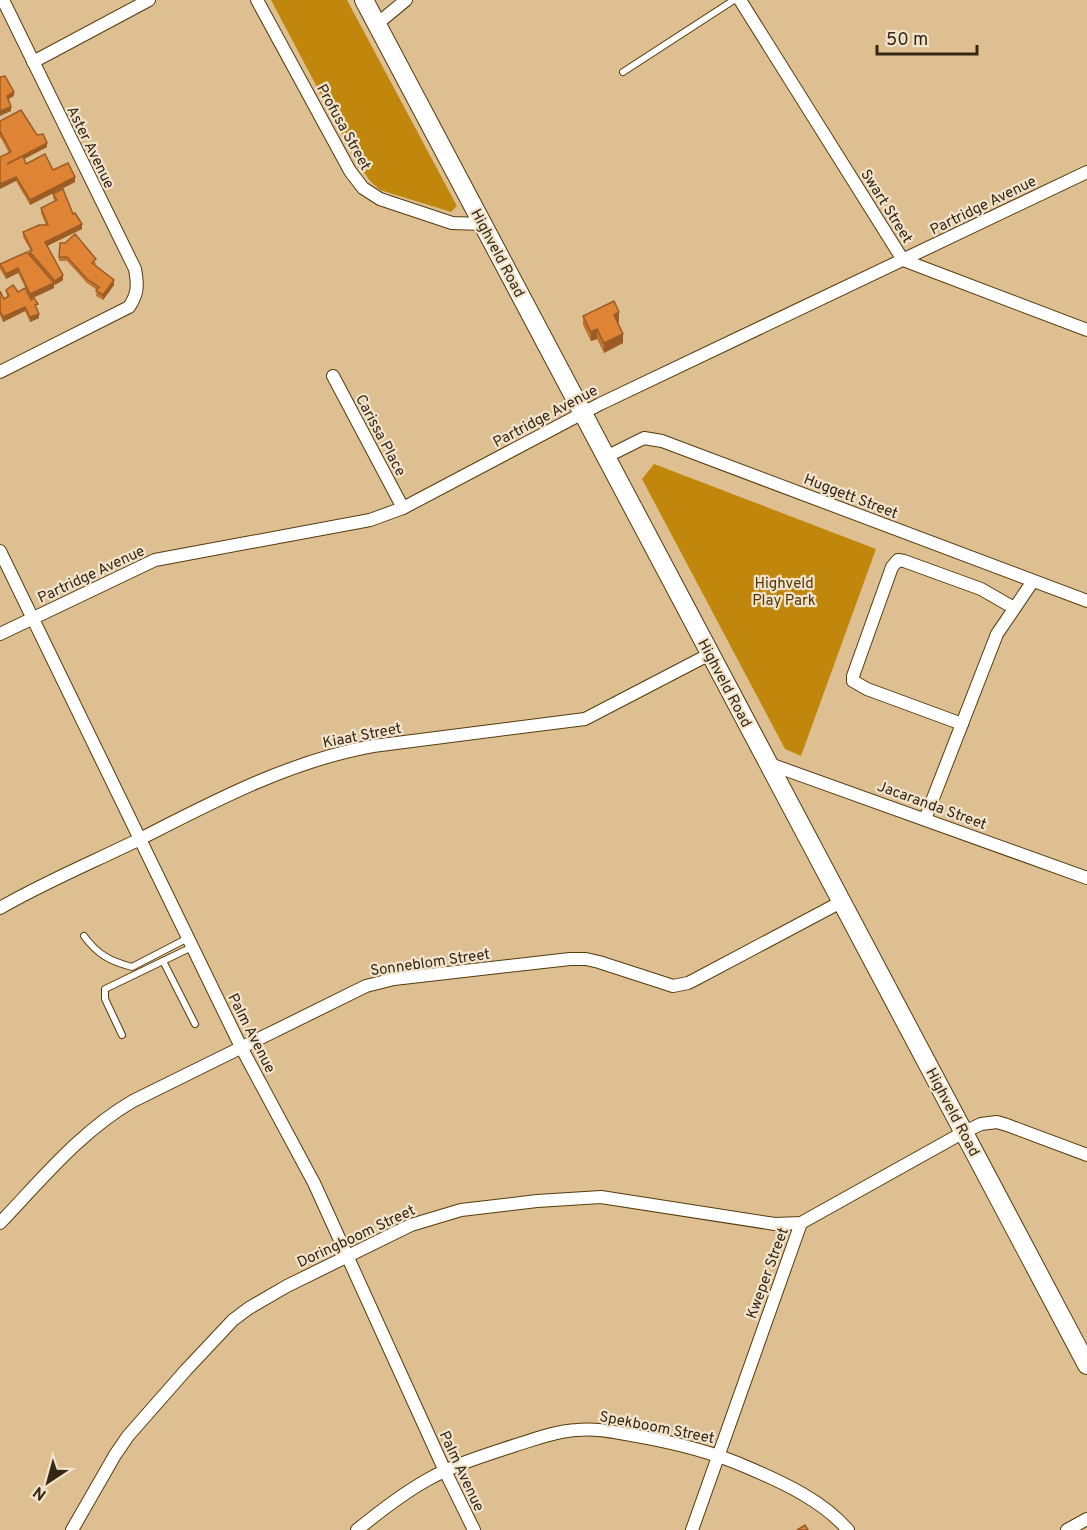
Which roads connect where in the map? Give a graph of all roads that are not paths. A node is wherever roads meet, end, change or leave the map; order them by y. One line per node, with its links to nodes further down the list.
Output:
1 (3, 0): 9 (street, Aster Avenue)
2 (149, 0): 9 (street)
3 (257, 0): 12 (street, Profusa Street)
4 (364, 0): 8 (street, Highveld Road)
5 (406, 0): 8 (street)
6 (734, 0): 10 (lane)
7 (740, 0): 13 (street, Swart Street)
8 (377, 24): 12 (street, Highveld Road)
9 (33, 62): 15 (street, Aster Avenue)
10 (623, 72)
11 (1087, 171): 13 (street, Partridge Avenue)
12 (482, 224): 17 (street, Highveld Road)
13 (903, 260): 14 (street, Swart Street); 17 (street, Partridge Avenue)
14 (1087, 330)
15 (0, 372)
16 (333, 376): 19 (street, Carissa Place)
17 (583, 413): 18 (street, Highveld Road); 19 (street, Partridge Avenue)
18 (606, 457): 21 (street, Huggett Street); 26 (street, Highveld Road)
19 (403, 508): 24 (street, Partridge Avenue)
20 (0, 551): 24 (street, Palm Avenue)
21 (1033, 581): 22 (street, Huggett Street); 23 (street)
22 (1087, 601)
23 (1014, 608): 27 (street); 27 (street)
24 (34, 618): 25 (street, Partridge Avenue); 30 (street, Palm Avenue)
25 (0, 634)
26 (710, 654): 28 (street, Highveld Road); 30 (street, Kiaat Street)
27 (962, 724): 29 (street)
28 (767, 763): 29 (street, Jacaranda Street); 32 (street, Highveld Road)
29 (925, 819): 31 (street, Jacaranda Street)
30 (139, 839): 33 (street, Kiaat Street); 35 (street, Palm Avenue)
31 (1087, 878)
32 (841, 902): 39 (street, Sonneblom Street); 40 (street, Highveld Road)
33 (0, 908)
34 (84, 936): 35 (lane)
35 (190, 942): 36 (lane); 39 (street, Palm Avenue)
36 (163, 961): 37 (lane); 38 (lane)
37 (195, 1024)
38 (122, 1035)
39 (242, 1047): 42 (street, Sonneblom Street); 44 (street, Palm Avenue)
40 (964, 1132): 41 (street, Kweper Street); 43 (street, Kweper Street); 45 (street, Highveld Road)
41 (1087, 1155)
42 (0, 1223)
43 (801, 1223): 44 (street, Doringboom Street); 46 (street, Kweper Street)
44 (347, 1256): 47 (street, Palm Avenue); 49 (street, Doringboom Street)
45 (1087, 1365)
46 (719, 1455): 47 (street, Spekboom Street); 52 (street, Kweper Street); 53 (street, Spekboom Street)
47 (445, 1472): 50 (street, Spekboom Street); 51 (street, Palm Avenue)
48 (1087, 1520): 54 (street)
49 (72, 1530)
50 (357, 1530)
51 (474, 1530)
52 (692, 1530)
53 (848, 1530)
54 (1067, 1530)

